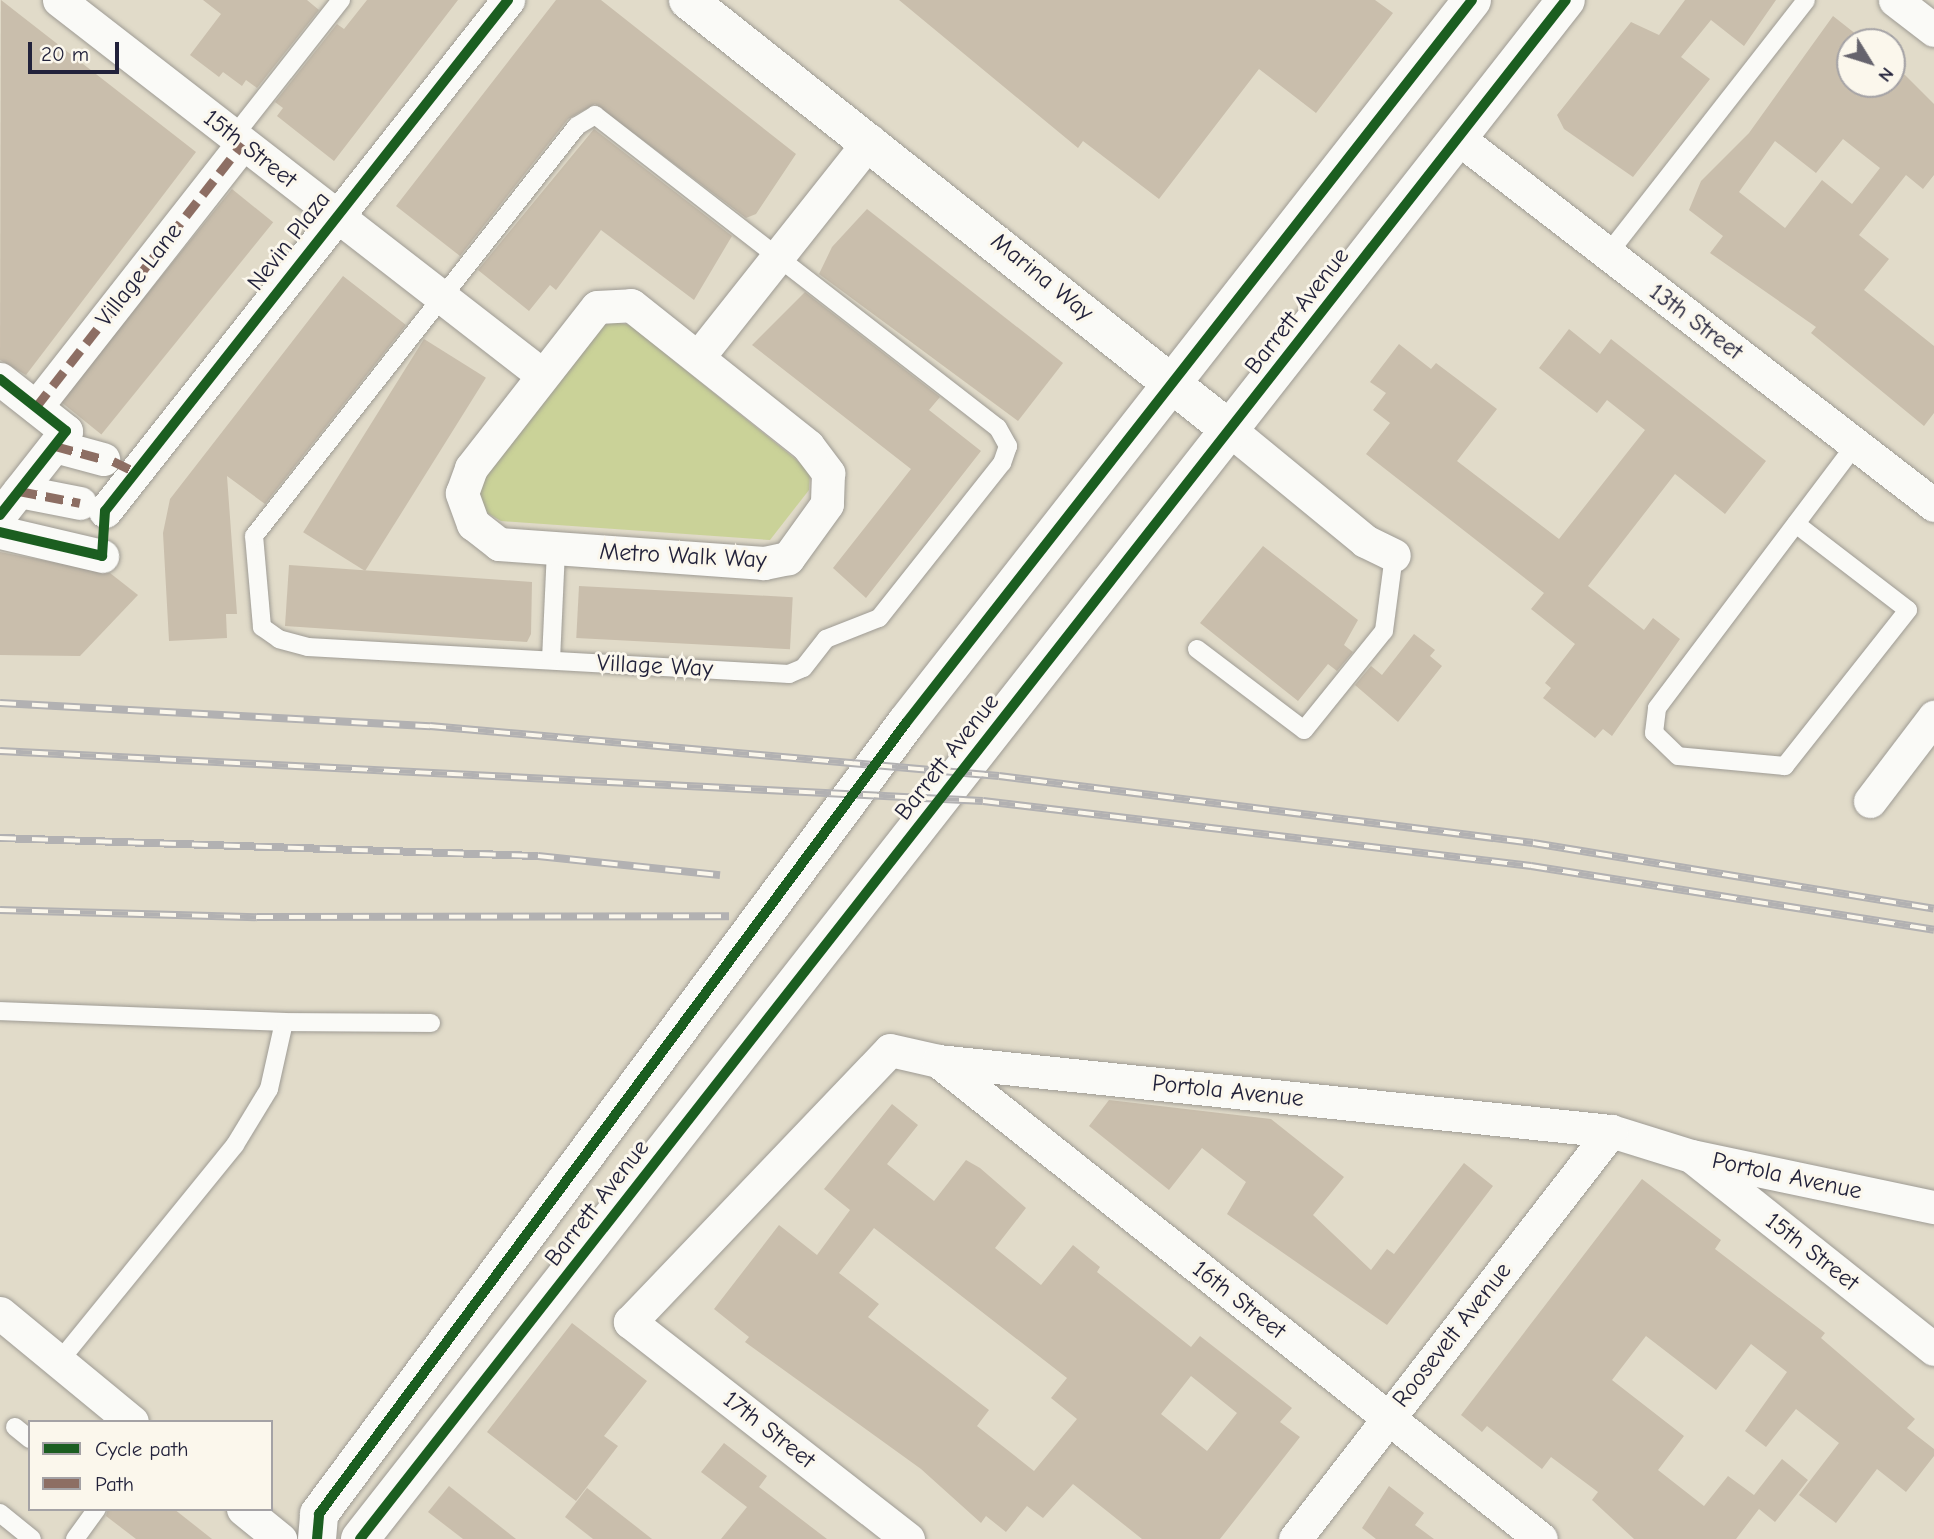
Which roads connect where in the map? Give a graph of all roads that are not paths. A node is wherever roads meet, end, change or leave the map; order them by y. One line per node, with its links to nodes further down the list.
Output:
1 (59, 0): 11 (street, 15th Street)
2 (341, 0): 11 (lane, Village Lane)
3 (508, 0): 13 (street, Nevin Plaza)
4 (688, 0): 12 (main road, Marina Way)
5 (1472, 0): 20 (main road, Barrett Avenue)
6 (1566, 0): 10 (main road, Barrett Avenue)
7 (1806, 0): 14 (lane)
8 (1895, 0): 9 (street)
9 (1934, 30)
10 (1458, 138): 14 (street, 13th Street); 22 (main road, Barrett Avenue)
11 (238, 140): 13 (street, 15th Street); 21 (street, Village Lane)
12 (870, 140): 15 (street); 20 (main road, Marina Way)
13 (335, 215): 16 (street, 15th Street); 25 (street, Nevin Plaza)
14 (1607, 255): 23 (street, 13th Street)
15 (778, 257): 16 (lane, Village Way); 17 (street); 34 (lane, Village Way)
16 (442, 296): 18 (street, 15th Street); 34 (lane, Village Way)
17 (699, 356): 18 (street, Metro Walk Way); 31 (street, Metro Walk Way)
18 (541, 374): 31 (street, Metro Walk Way)
19 (0, 379): 21 (street)
20 (1174, 383): 22 (main road, Marina Way); 58 (main road, Barrett Avenue)
21 (36, 407): 24 (street)
22 (1230, 430): 32 (street, Marina Way); 59 (main road, Barrett Avenue)
23 (1856, 444): 27 (street, 13th Street); 29 (lane)
24 (54, 446): 25 (street); 26 (street)
25 (117, 464): 28 (street, Nevin Plaza)
26 (10, 503): 28 (street)
27 (1934, 505)
28 (91, 507): 30 (street)
29 (1796, 524): 29 (lane)
30 (0, 532)
31 (556, 549): 34 (lane)
32 (1394, 555): 33 (lane)
33 (1197, 649)
34 (551, 660)
35 (1934, 717): 36 (street)
36 (1870, 801)
37 (0, 1011): 38 (lane)
38 (284, 1022): 39 (lane); 47 (lane)
39 (431, 1023)
40 (938, 1061): 41 (street, Portola Avenue); 45 (street, Portola Avenue); 48 (street, 16th Street)
41 (1611, 1131): 42 (street, Portola Avenue); 48 (street, Roosevelt Avenue)
42 (1691, 1156): 43 (street, Portola Avenue); 46 (street, 15th Street)
43 (1934, 1207)
44 (0, 1313): 47 (street)
45 (630, 1322): 60 (street, 17th Street)
46 (1934, 1349)
47 (58, 1363): 49 (street)
48 (1388, 1418): 61 (street, Roosevelt Avenue); 62 (street, 16th Street)
49 (129, 1420)
50 (15, 1427): 51 (lane)
51 (28, 1437)
52 (96, 1511): 56 (lane)
53 (245, 1511): 57 (street)
54 (0, 1513): 55 (lane)
55 (32, 1539)
56 (75, 1539)
57 (280, 1539)
58 (317, 1539)
59 (360, 1539)
60 (908, 1539)
61 (1295, 1539)
62 (1541, 1539)

